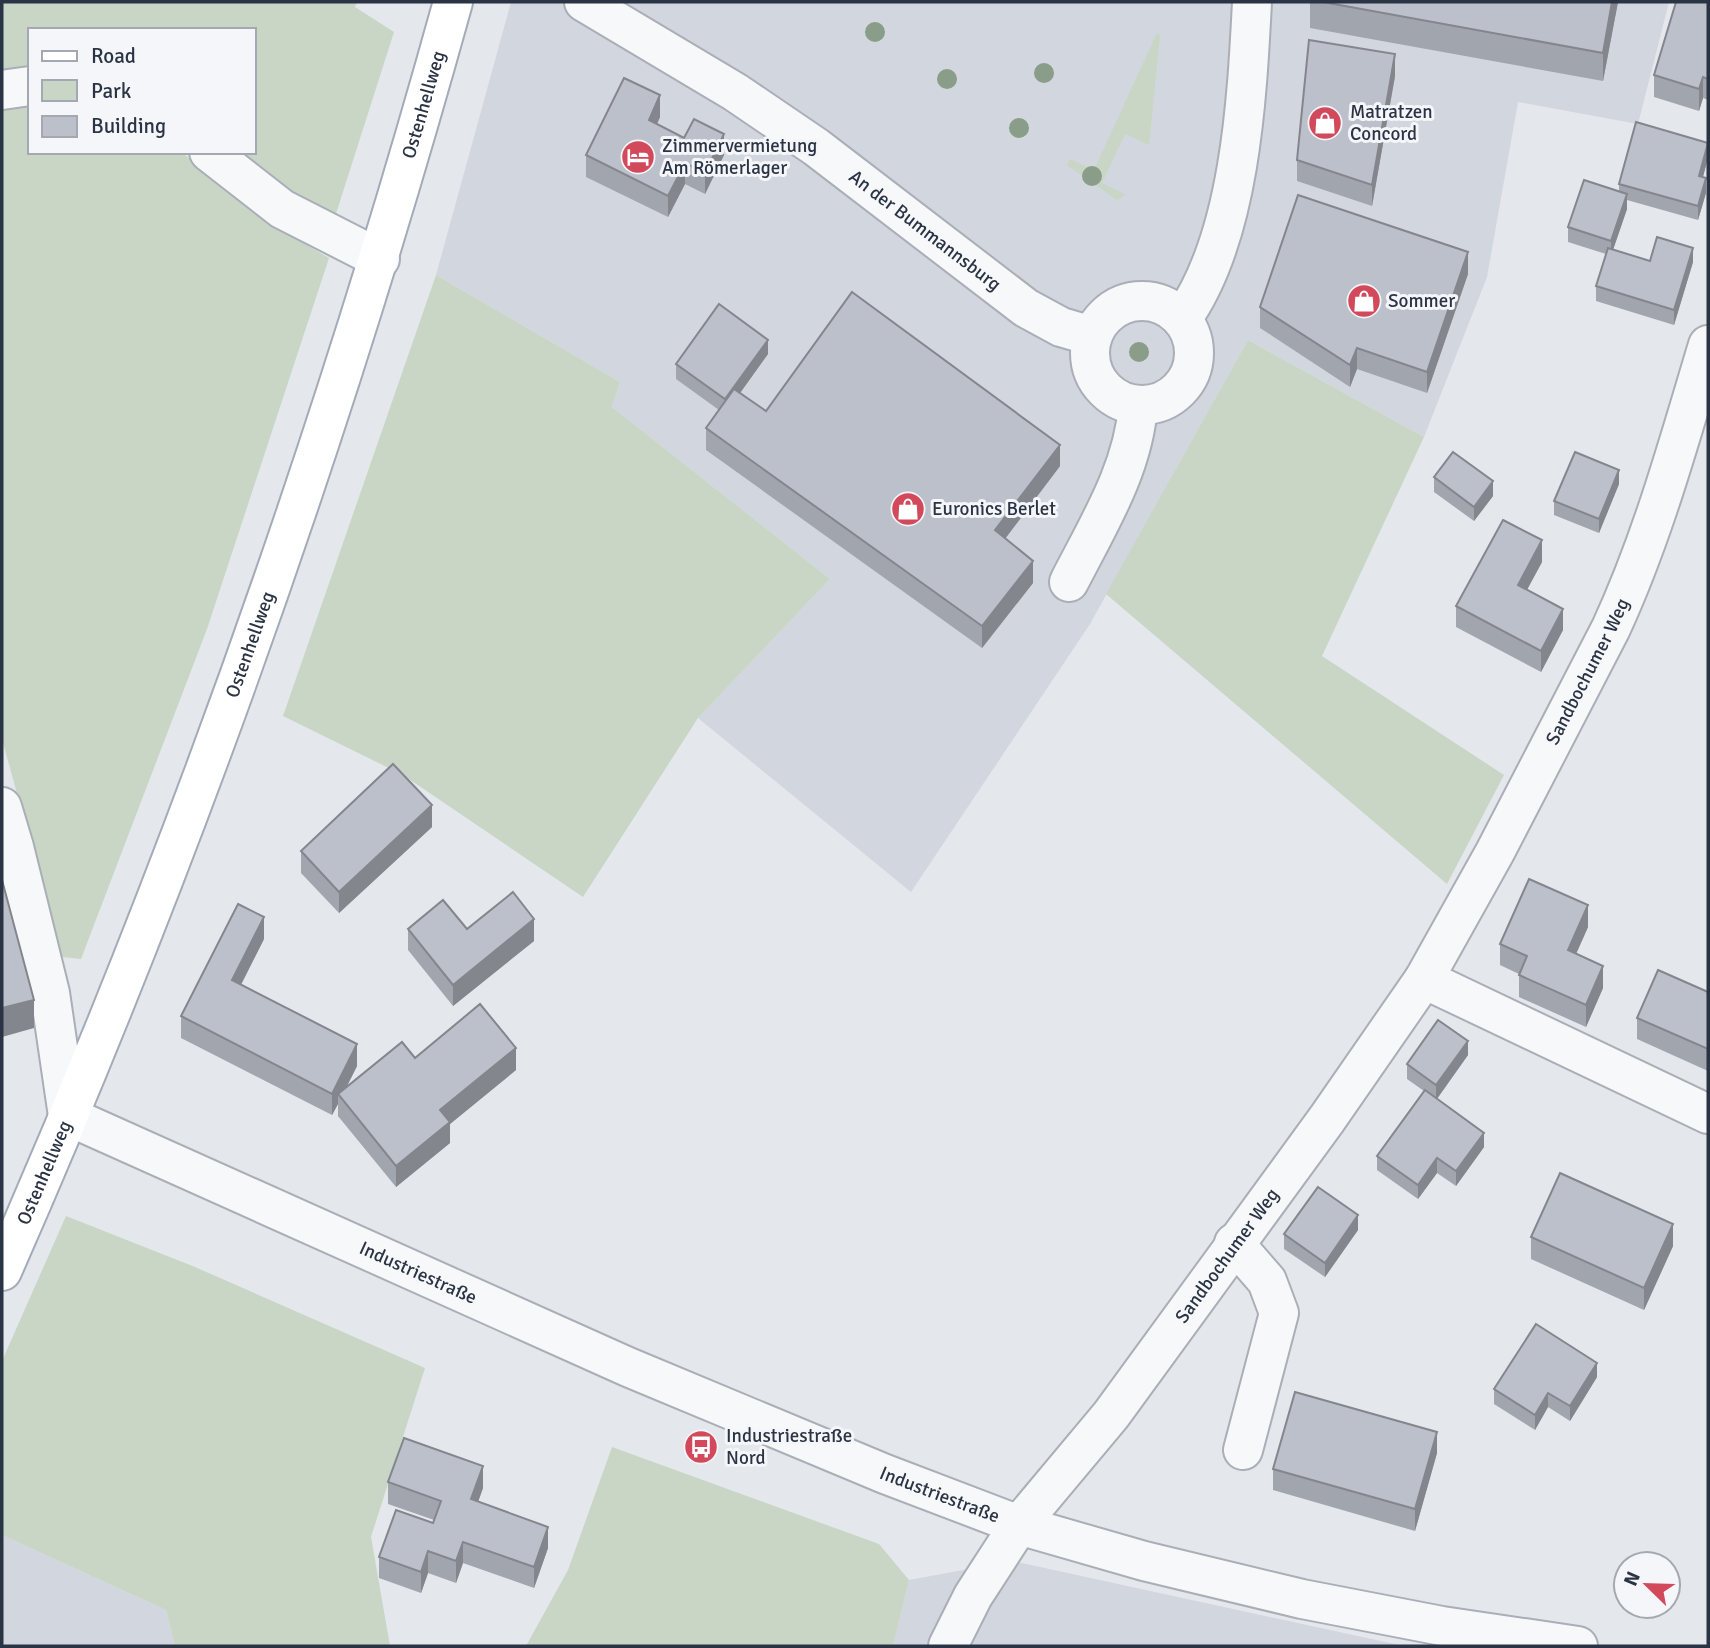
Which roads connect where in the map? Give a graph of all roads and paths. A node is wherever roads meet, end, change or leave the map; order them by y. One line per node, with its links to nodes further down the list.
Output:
1 (453, 2): 7 (main road, Ostenhellweg)
2 (584, 2): 9 (street, An der Bummannsburg)
3 (1252, 2): 8 (street)
4 (28, 86): 5 (street)
5 (2, 90)
6 (212, 154): 7 (street)
7 (380, 259): 16 (main road, Ostenhellweg)
8 (1182, 319): 9 (street); 11 (street)
9 (1093, 336): 11 (street)
10 (1708, 345): 14 (street, Sandbochumer Weg)
11 (1138, 406): 12 (street)
12 (1069, 582)
13 (2, 807): 16 (street)
14 (1424, 978): 15 (street); 17 (street, Sandbochumer Weg)
15 (1708, 1114)
16 (68, 1116): 18 (main road, Ostenhellweg); 20 (street, Industriestraße)
17 (1234, 1243): 19 (street); 20 (street, Sandbochumer Weg)
18 (2, 1271)
19 (1243, 1450)
20 (1019, 1525): 21 (street, Sandbochumer Weg); 22 (street, Industriestraße)
21 (948, 1646)
22 (1578, 1646)

